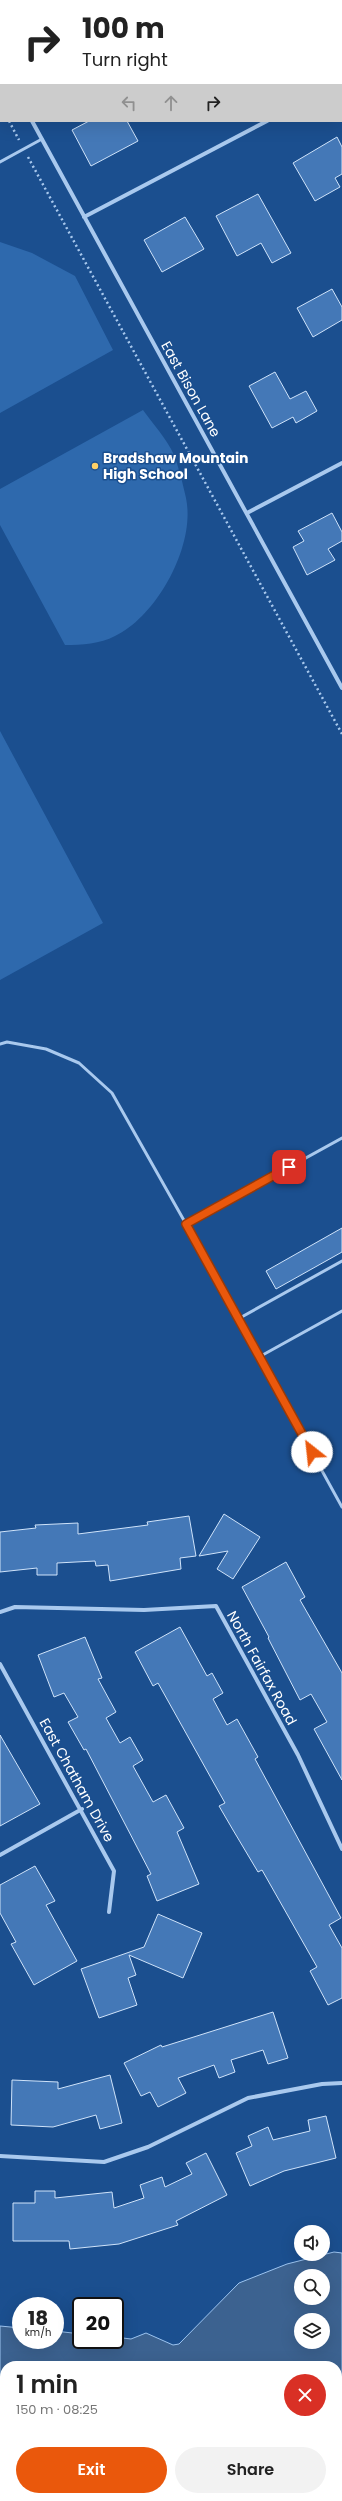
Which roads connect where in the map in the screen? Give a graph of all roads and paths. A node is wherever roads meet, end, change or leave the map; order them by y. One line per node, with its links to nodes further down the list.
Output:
1 (10, 122): 5 (path)
2 (33, 122): 4 (street, East Bison Lane)
3 (265, 122): 8 (street)
4 (42, 139): 7 (lane); 8 (street, East Bison Lane)
5 (20, 141)
6 (27, 155): 12 (path)
7 (0, 162)
8 (84, 217): 10 (street, East Bison Lane)
9 (342, 463): 10 (street)
10 (247, 513): 11 (street, East Bison Lane)
11 (342, 688)
12 (342, 734)
13 (0, 1044): 15 (lane)
14 (342, 1139): 15 (lane)
15 (186, 1224): 18 (lane)
16 (342, 1261): 18 (lane)
17 (342, 1311): 19 (lane)
18 (238, 1319): 19 (lane)
19 (259, 1357): 20 (lane)
20 (342, 1507)
21 (0, 1612): 24 (street, North Fairfax Road)
22 (0, 1664): 23 (street, East Chatham Drive)
23 (82, 1809): 25 (street); 26 (street, East Chatham Drive)
24 (342, 1849)
25 (0, 1855)
26 (109, 1912)
27 (342, 2083): 28 (street)
28 (0, 2156)

